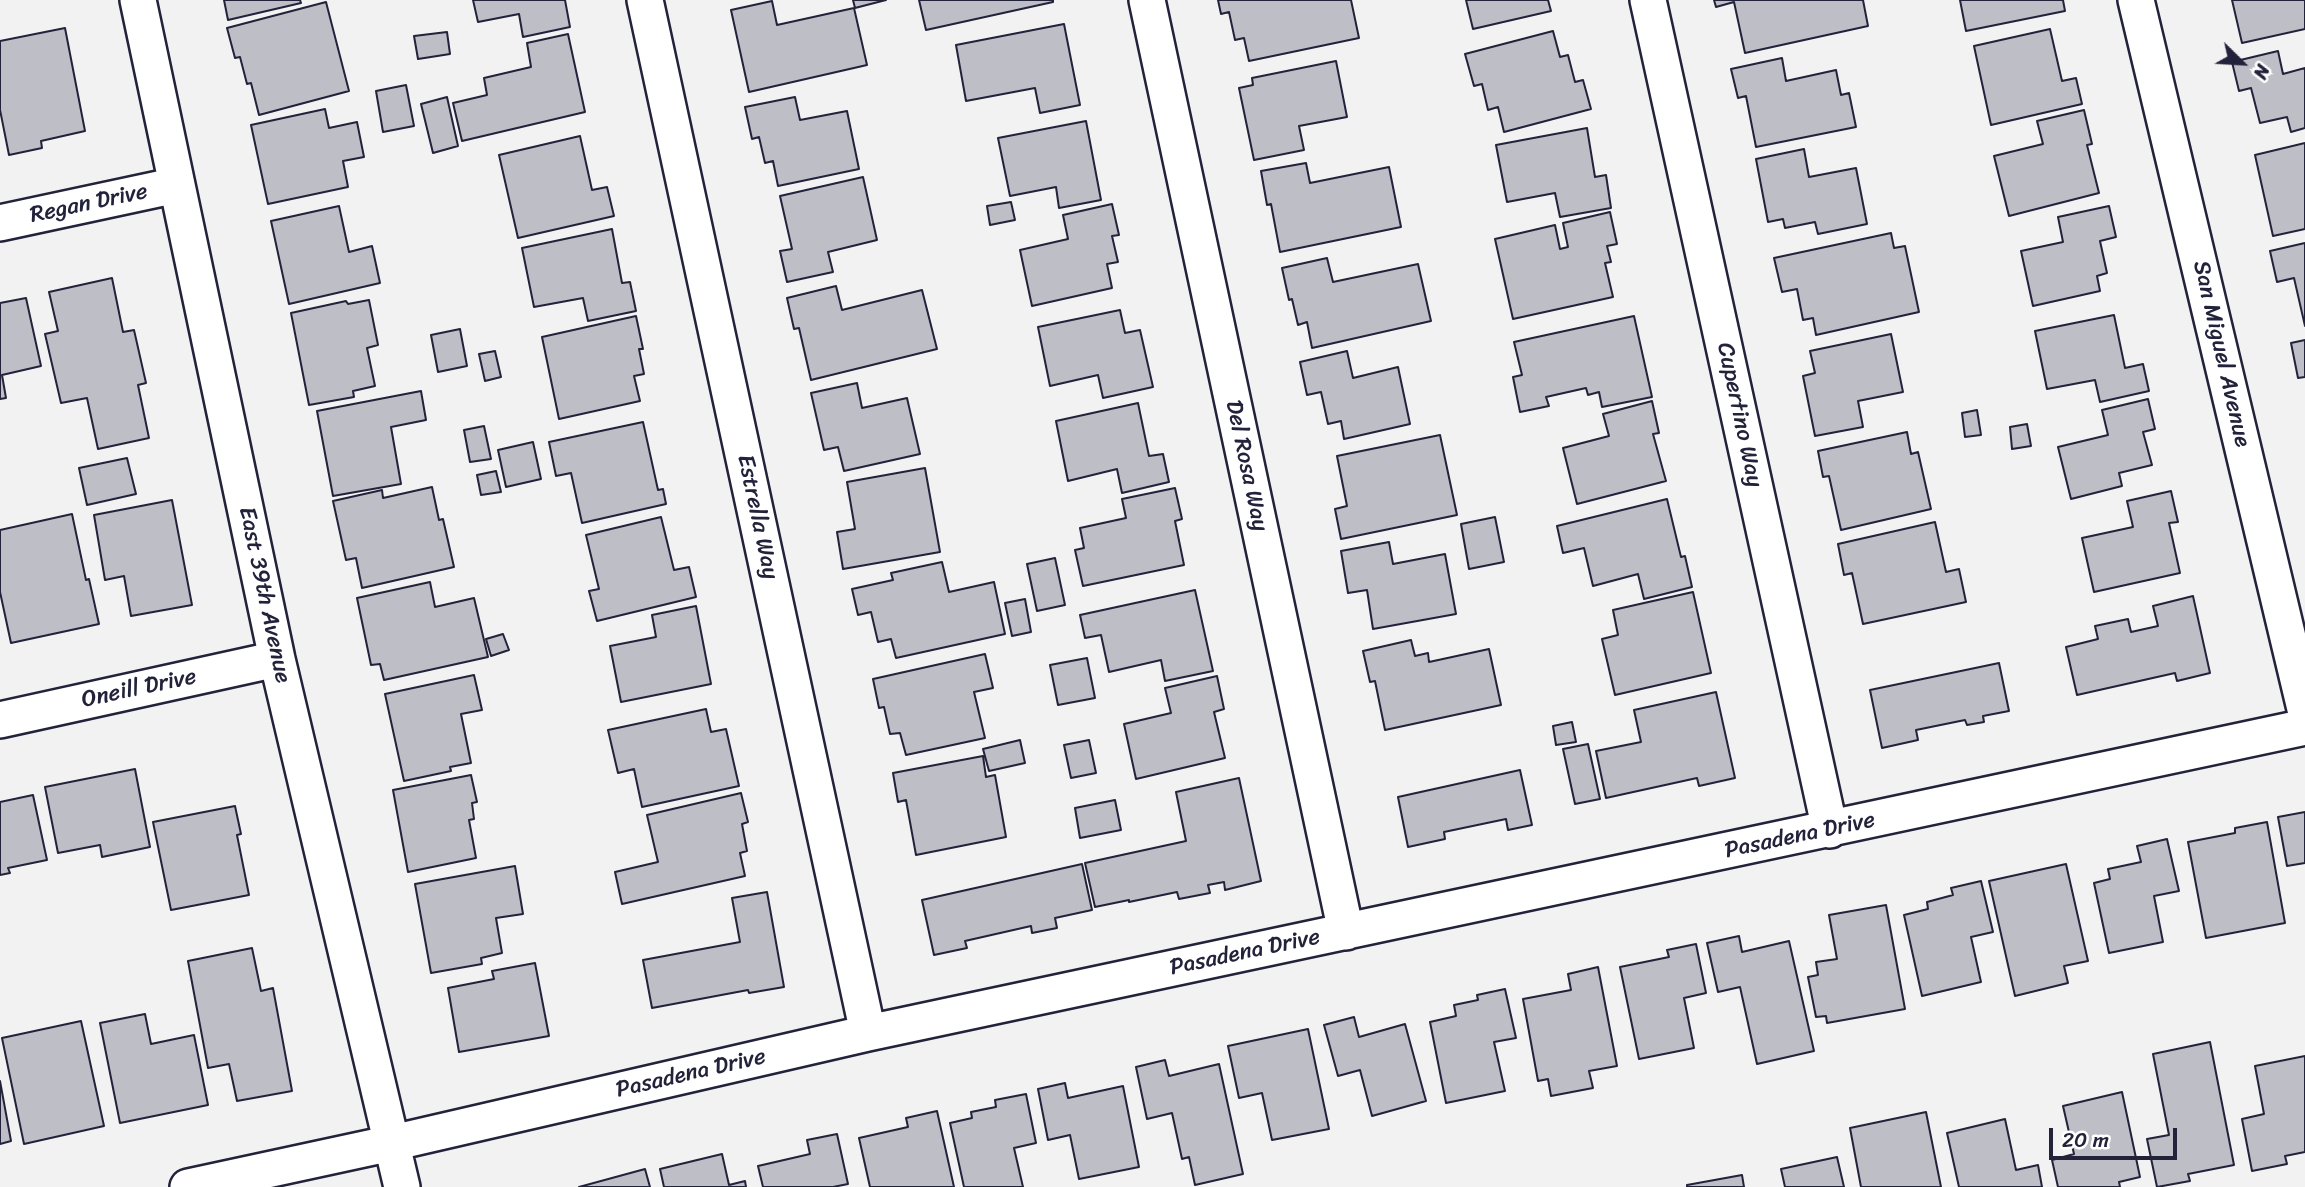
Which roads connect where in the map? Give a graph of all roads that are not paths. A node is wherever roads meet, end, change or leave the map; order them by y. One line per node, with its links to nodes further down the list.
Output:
1 (138, 0): 6 (street, East 39th Avenue)
2 (645, 0): 14 (street, Estrella Way)
3 (1147, 0): 13 (street, Del Rosa Way)
4 (1648, 0): 12 (street, Cupertino Way)
5 (2136, 0): 9 (street, San Miguel Avenue)
6 (177, 185): 7 (street, Regan Drive); 8 (street, East 39th Avenue)
7 (0, 223)
8 (277, 659): 10 (street, Oneill Drive); 15 (street, East 39th Avenue)
9 (2305, 709)
10 (0, 720)
11 (2305, 727): 12 (street, Pasadena Drive)
12 (1830, 830): 13 (street, Pasadena Drive)
13 (1346, 932): 14 (street, Pasadena Drive)
14 (868, 1034): 15 (street, Pasadena Drive)
15 (392, 1143): 16 (street, Pasadena Drive); 17 (street, East 39th Avenue)
16 (188, 1187)
17 (402, 1187)

